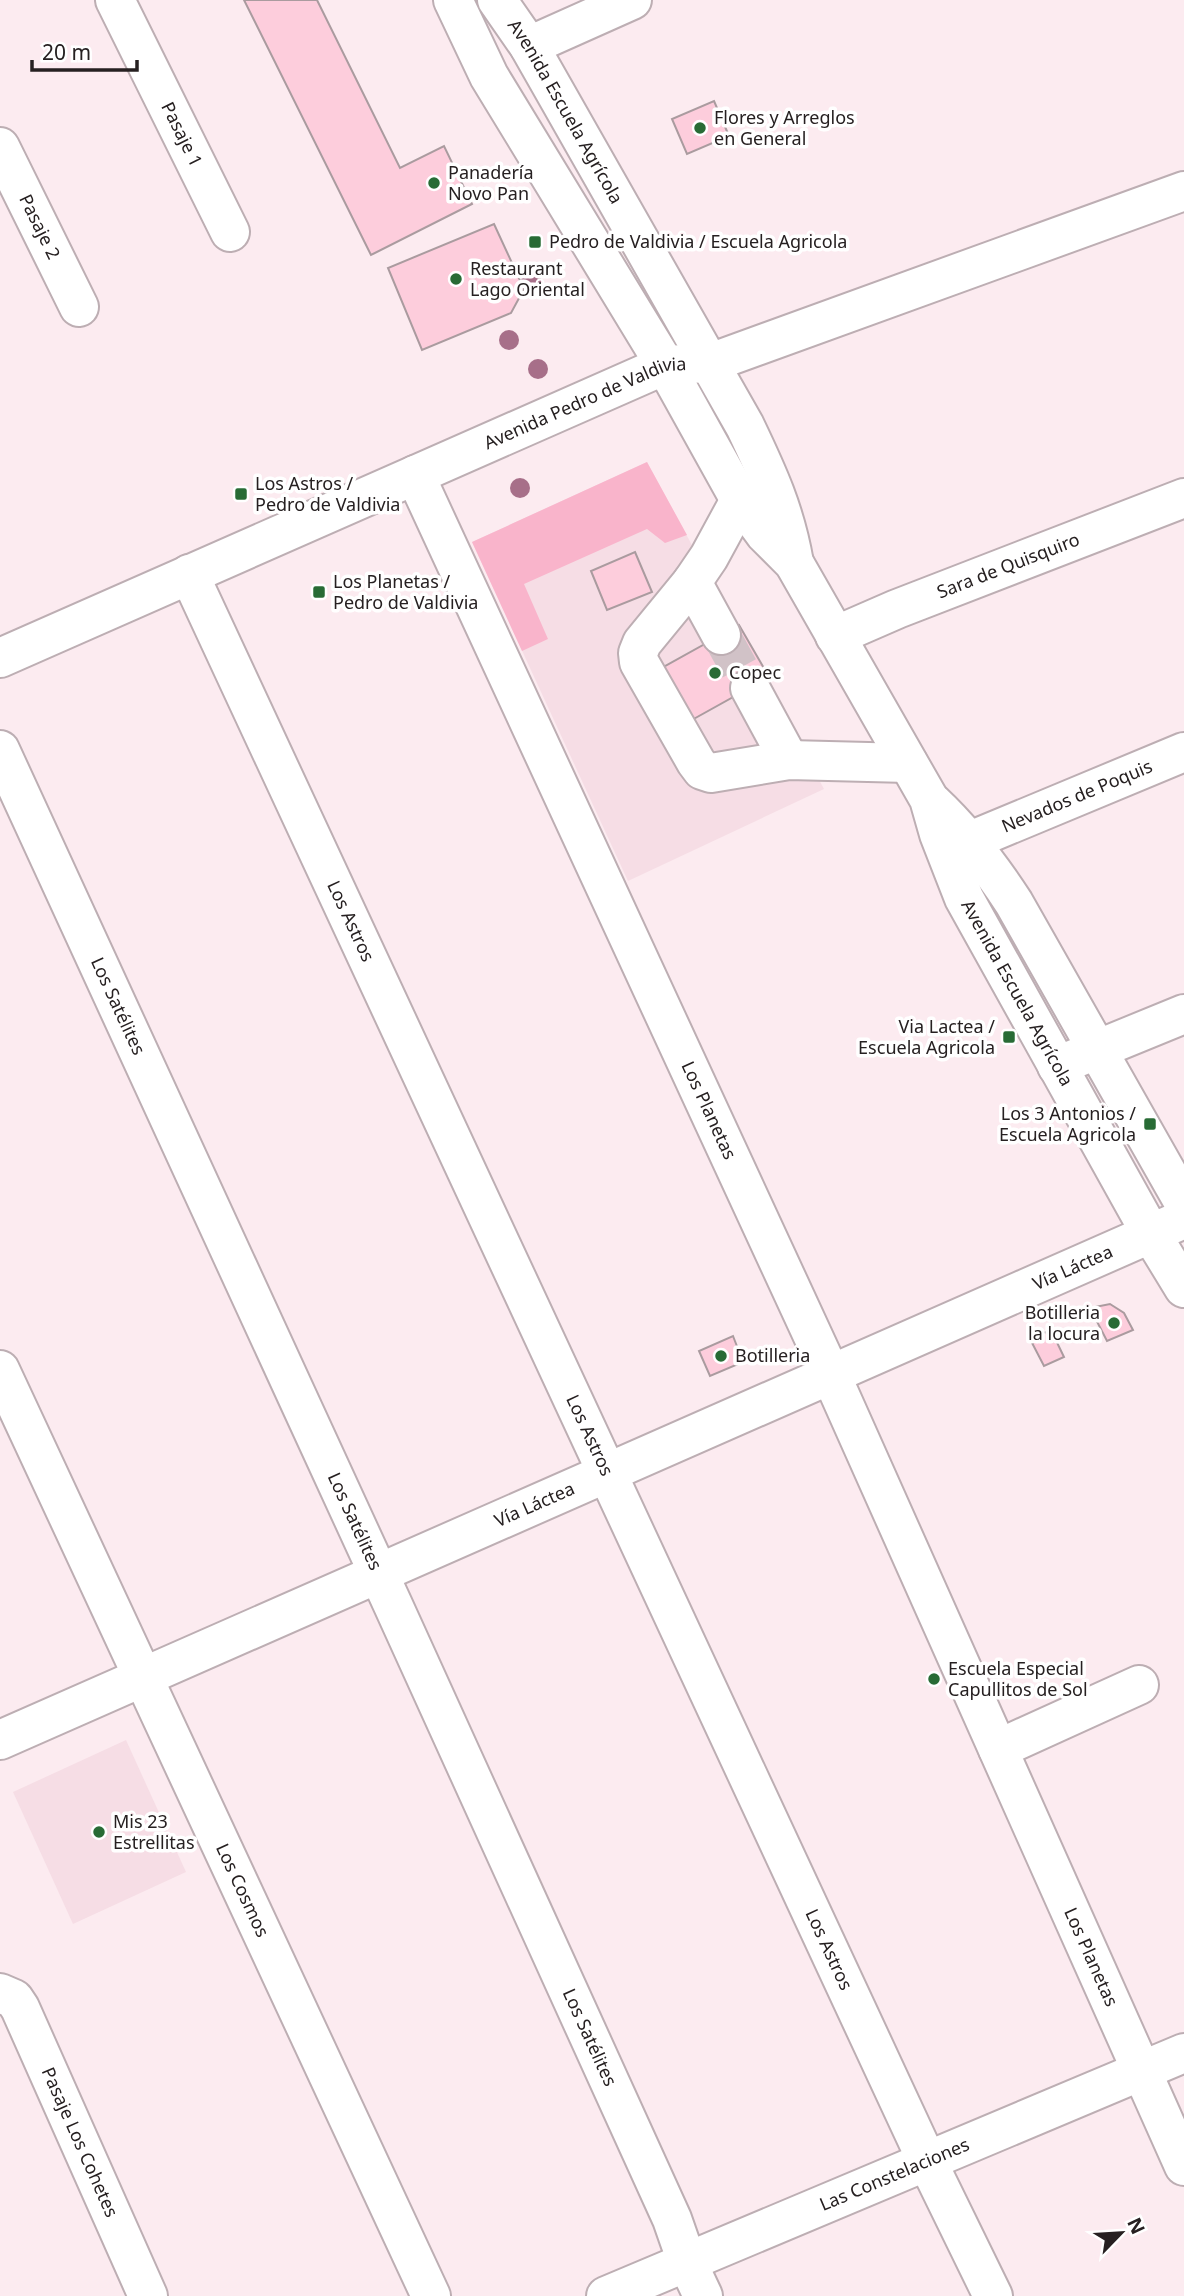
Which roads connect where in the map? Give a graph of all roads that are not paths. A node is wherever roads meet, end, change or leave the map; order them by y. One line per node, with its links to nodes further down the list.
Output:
1 (115, 0): 8 (street, Pasaje 1)
2 (453, 0): 11 (street, Avenida Escuela Agrícola)
3 (497, 0): 5 (street, Avenida Escuela Agrícola)
4 (632, 0): 5 (street)
5 (529, 46): 10 (street, Avenida Escuela Agrícola)
6 (0, 147): 9 (street, Pasaje 2)
7 (1184, 191): 10 (street, Avenida Pedro de Valdivia)
8 (230, 232)
9 (79, 307)
10 (710, 363): 11 (street, Avenida Pedro de Valdivia); 15 (street, Avenida Escuela Agrícola)
11 (665, 365): 12 (street, Avenida Pedro de Valdivia); 14 (street, Avenida Escuela Agrícola)
12 (415, 475): 16 (street, Avenida Pedro de Valdivia); 35 (street, Los Planetas)
13 (1184, 498): 19 (street, Sara de Quisquiro)
14 (740, 500): 15 (street, Avenida Escuela Agrícola); 17 (street)
15 (794, 563): 19 (street, Avenida Escuela Agrícola)
16 (189, 575): 20 (street, Avenida Pedro de Valdivia); 36 (street, Los Astros)
17 (692, 582): 18 (street); 24 (street)
18 (721, 635)
19 (835, 636): 25 (street, Avenida Escuela Agrícola)
20 (0, 658)
21 (750, 688): 24 (street)
22 (0, 750): 37 (street, Los Satélites)
23 (1184, 752): 27 (street, Nevados de Poquis)
24 (789, 760): 25 (street)
25 (908, 764): 26 (street, Avenida Escuela Agrícola)
26 (929, 799): 27 (street, Avenida Escuela Agrícola); 30 (street, Avenida Escuela Agrícola)
27 (970, 841): 29 (street, Avenida Escuela Agrícola)
28 (1184, 1014): 29 (street)
29 (1097, 1048): 30 (street); 31 (street, Avenida Escuela Agrícola)
30 (1057, 1066): 32 (street, Avenida Escuela Agrícola)
31 (1184, 1203)
32 (1168, 1226): 33 (street, Avenida Escuela Agrícola); 35 (street, Vía Láctea)
33 (1184, 1288)
34 (0, 1370): 38 (street, Los Cosmos)
35 (831, 1375): 36 (street, Vía Láctea); 41 (street, Los Planetas)
36 (607, 1473): 37 (street, Vía Láctea); 45 (street, Los Astros)
37 (379, 1574): 38 (street, Vía Láctea); 47 (street, Los Satélites)
38 (142, 1678): 40 (street, Vía Láctea); 49 (street, Los Cosmos)
39 (1139, 1685): 41 (street)
40 (0, 1740)
41 (998, 1749): 44 (street, Los Planetas)
42 (2, 1993): 48 (street, Pasaje Los Cohetes)
43 (1184, 2053): 44 (street, Las Constelaciones)
44 (1142, 2070): 45 (street, Las Constelaciones); 46 (street, Los Planetas)
45 (927, 2161): 47 (street, Las Constelaciones); 52 (street, Los Astros)
46 (1184, 2166)
47 (687, 2262): 50 (street, Las Constelaciones); 51 (street, Los Satélites)
48 (148, 2296)
49 (431, 2296)
50 (606, 2296)
51 (703, 2296)
52 (993, 2296)

